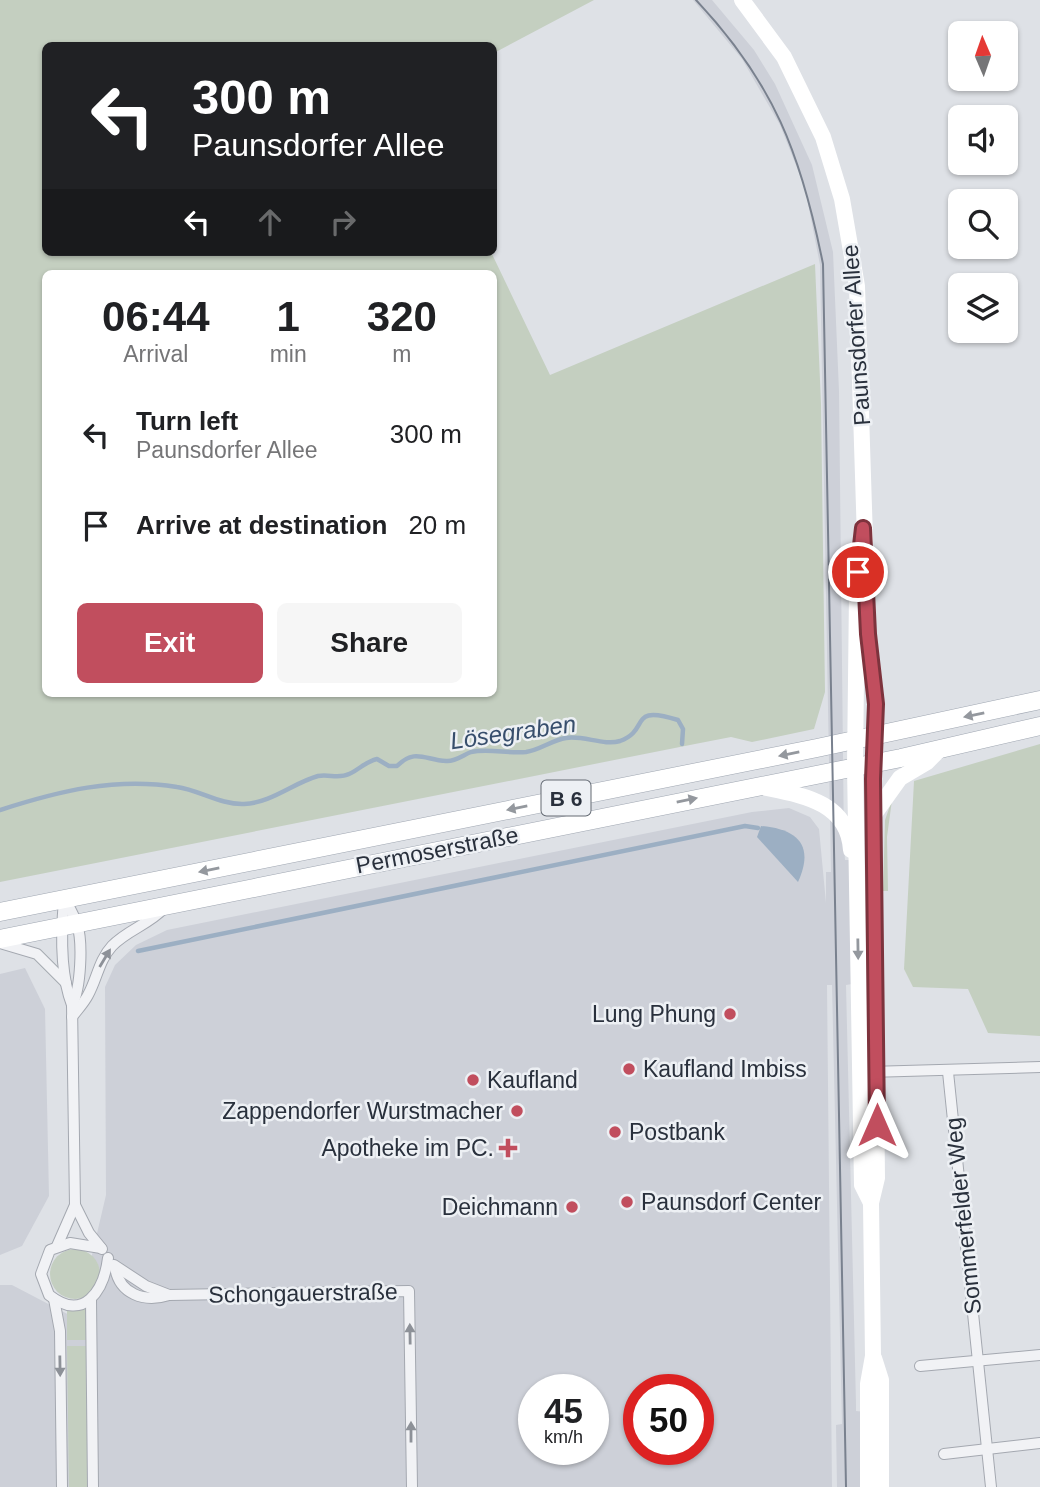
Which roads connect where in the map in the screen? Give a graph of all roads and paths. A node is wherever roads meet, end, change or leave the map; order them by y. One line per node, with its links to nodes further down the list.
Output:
1 (742, 0): 2 (main road, Paunsdorfer Allee)
2 (863, 528): 5 (main road, Paunsdorfer Allee); 6 (main road, Paunsdorfer Allee)
3 (1040, 700): 5 (main road, B 6, one-way to 5)
4 (1040, 726): 7 (main road, B 6)
5 (876, 736): 6 (main road, B 6); 8 (main road, Paunsdorfer Allee)
6 (855, 740): 9 (main road, Paunsdorfer Allee); 13 (main road, Permoserstraße / B 6, one-way to 13)
7 (939, 750): 8 (main road, B 6); 11 (main road)
8 (874, 764): 9 (main road, Permoserstraße / B 6); 11 (main road, Paunsdorfer Allee)
9 (855, 766): 10 (main road, Permoserstraße / B 6); 12 (main road, Paunsdorfer Allee)
10 (756, 786): 12 (main road); 14 (main road, Permoserstraße / B 6, one-way to 10)
11 (875, 813): 23 (main road, Paunsdorfer Allee)
12 (857, 887): 22 (main road, Paunsdorfer Allee, one-way to 22)
13 (65, 899): 15 (main road, Permoserstraße / B 6); 16 (street, Schongauerstraße)
14 (167, 905): 16 (main road, Permoserstraße / B 6); 20 (street, one-way to 14)
15 (0, 912)
16 (69, 925): 17 (main road, Permoserstraße / B 6); 18 (street); 19 (street, Schongauerstraße)
17 (0, 941): 18 (street)
18 (66, 983): 19 (street)
19 (72, 1005): 20 (street, Schongauerstraße)
20 (72, 1017): 26 (street, Schongauerstraße)
21 (1040, 1067): 24 (street)
22 (860, 1072): 23 (street); 25 (main road, Paunsdorfer Allee)
23 (877, 1072): 24 (street); 25 (main road, Paunsdorfer Allee)
24 (948, 1072): 34 (street, Sommerfelder Weg)
25 (871, 1203): 33 (main road, Paunsdorfer Allee)
26 (75, 1205): 27 (street, Schongauerstraße); 28 (street, Schongauerstraße)
27 (57, 1246): 28 (street); 30 (street, Schongauerstraße)
28 (101, 1248): 29 (street, Schongauerstraße)
29 (112, 1262): 31 (street); 41 (street, Schongauerstraße, one-way to 29)
30 (54, 1299): 31 (street); 39 (street, Schongauerstraße, one-way to 39)
31 (91, 1300): 40 (street)
32 (1040, 1355): 34 (street)
33 (873, 1356): 42 (main road, Paunsdorfer Allee); 43 (main road, Paunsdorfer Allee)
34 (978, 1360): 35 (street); 37 (street, Sommerfelder Weg)
35 (920, 1366)
36 (1040, 1443): 37 (street)
37 (987, 1449): 38 (street); 44 (street, Sommerfelder Weg)
38 (944, 1454)
39 (62, 1487)
40 (93, 1487)
41 (412, 1487)
42 (868, 1487)
43 (881, 1487)
44 (991, 1487)

